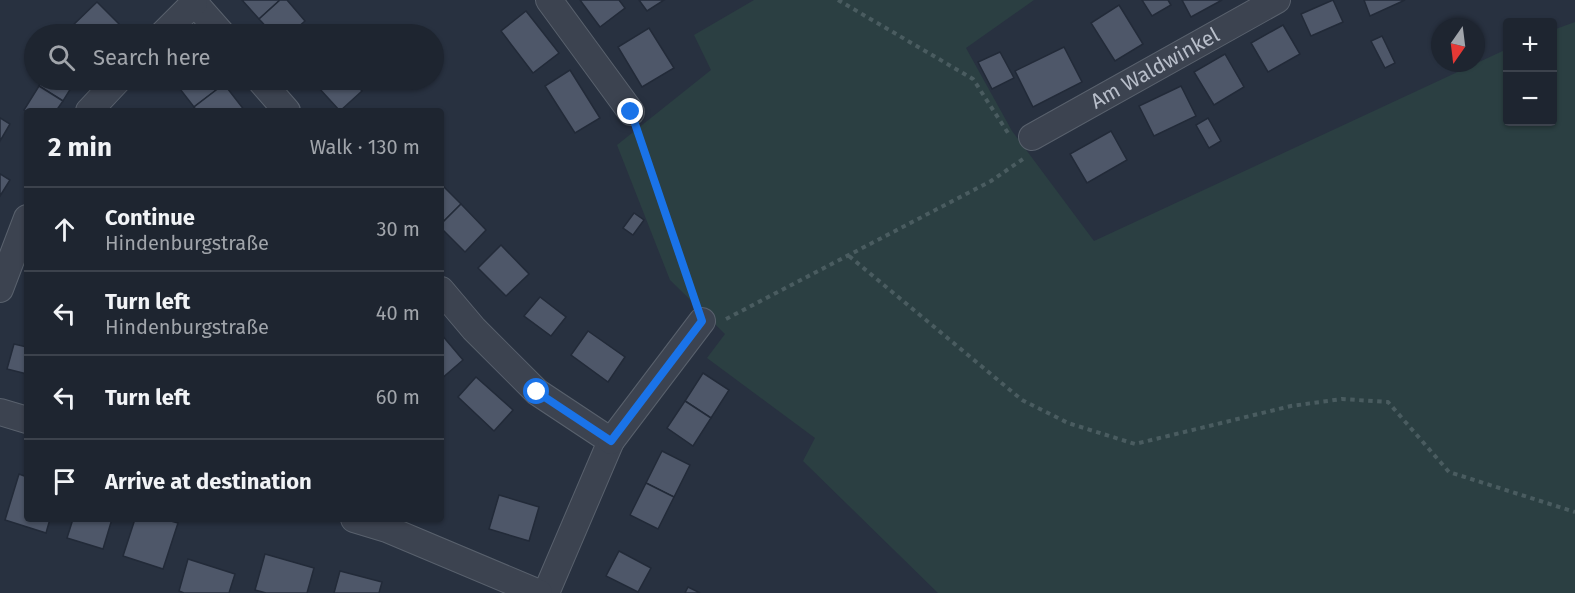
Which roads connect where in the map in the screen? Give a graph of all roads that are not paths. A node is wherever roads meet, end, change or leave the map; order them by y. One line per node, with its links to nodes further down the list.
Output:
1 (549, 0): 10 (street)
2 (1277, 0): 11 (street, Am Waldwinkel)
3 (193, 1): 4 (street); 5 (street)
4 (172, 24)
5 (213, 24)
6 (109, 90): 8 (street)
7 (269, 90): 9 (street)
8 (92, 108)
9 (284, 108)
10 (631, 112)
11 (1032, 137)
12 (24, 226): 13 (street)
13 (0, 289)
14 (444, 294): 18 (street)
15 (702, 321): 18 (street)
16 (0, 412): 17 (street)
17 (24, 419)
18 (611, 441): 21 (street)
19 (364, 522): 20 (street)
20 (539, 593)
21 (546, 593)

